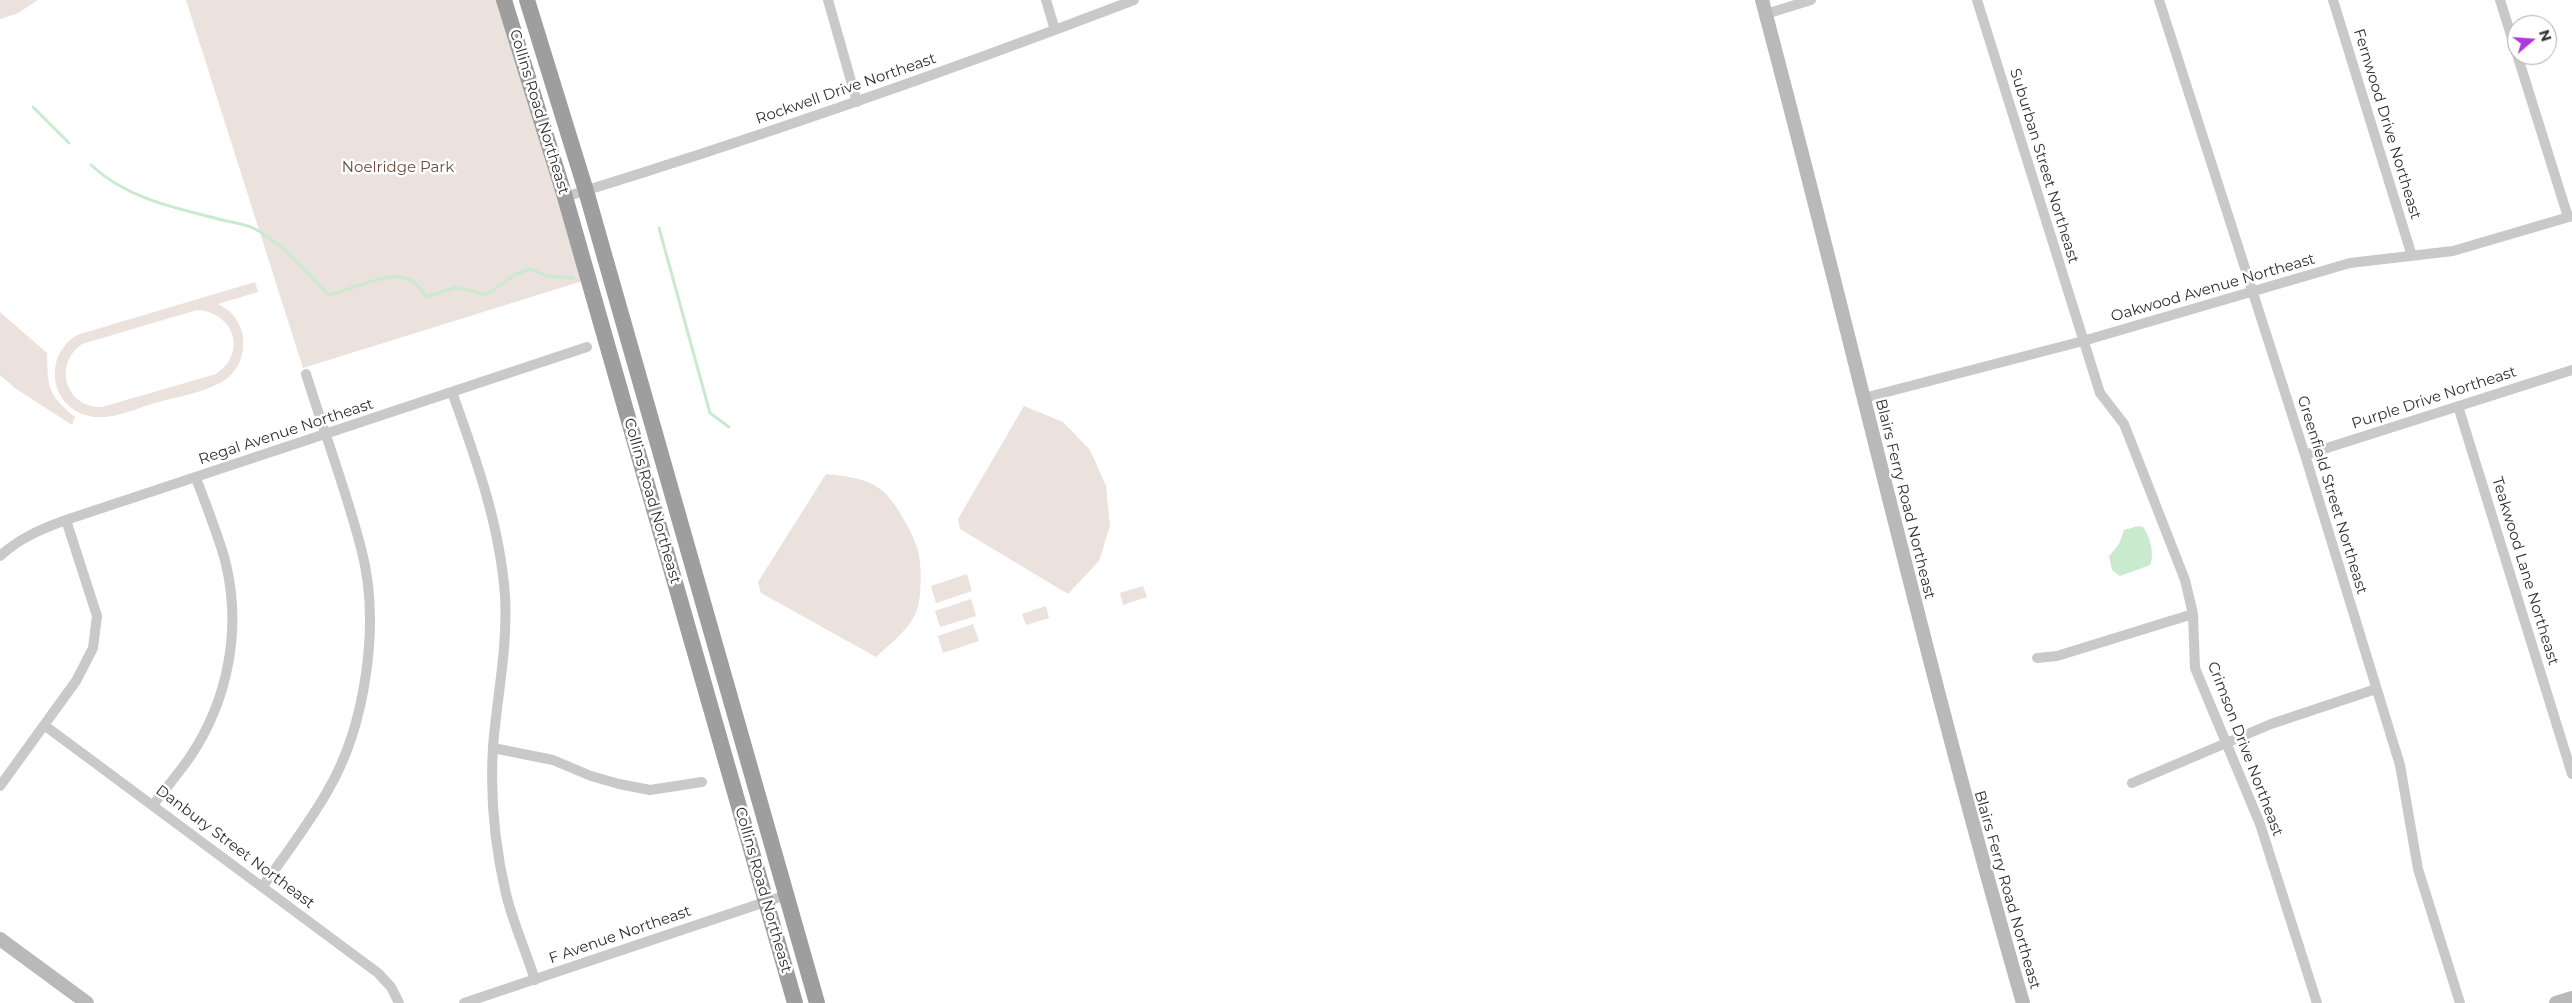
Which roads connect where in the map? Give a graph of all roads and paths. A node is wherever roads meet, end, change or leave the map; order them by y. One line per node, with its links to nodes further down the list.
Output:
1 (504, 0): 16 (highway, Collins Road Northeast)
2 (527, 0): 15 (highway, Collins Road Northeast)
3 (828, 0): 14 (street)
4 (1046, 0): 13 (street)
5 (1134, 0): 13 (street, Rockwell Drive Northeast)
6 (1762, 0): 12 (main road, Blairs Ferry Road Northeast)
7 (1811, 0): 12 (street)
8 (1977, 0): 20 (street, Suburban Street Northeast)
9 (2159, 0): 19 (street, Greenfield Street Northeast)
10 (2333, 0): 18 (street, Fernwood Drive Northeast)
11 (2500, 0): 17 (street)
12 (1766, 14): 25 (main road, Blairs Ferry Road Northeast)
13 (1055, 30): 14 (street, Rockwell Drive Northeast)
14 (857, 102): 15 (street, Rockwell Drive Northeast)
15 (586, 191): 16 (street, Rockwell Drive Northeast); 44 (highway, Collins Road Northeast)
16 (565, 197): 45 (highway, Collins Road Northeast)
17 (2570, 216): 18 (street, Oakwood Avenue Northeast)
18 (2412, 256): 19 (street, Oakwood Avenue Northeast)
19 (2251, 292): 20 (street, Oakwood Avenue Northeast); 28 (street, Greenfield Street Northeast)
20 (2083, 341): 25 (street, Oakwood Avenue Northeast); 32 (street, Crimson Drive Northeast)
21 (587, 347): 24 (street, Regal Avenue Northeast)
22 (2572, 370): 26 (street, Purple Drive Northeast)
23 (306, 374): 27 (street)
24 (452, 392): 27 (street, Regal Avenue Northeast); 37 (street)
25 (1864, 398): 54 (main road, Blairs Ferry Road Northeast)
26 (2458, 406): 28 (street, Purple Drive Northeast); 38 (street, Teakwood Lane Northeast)
27 (325, 435): 29 (street, Regal Avenue Northeast); 43 (street)
28 (2305, 455): 34 (street, Greenfield Street Northeast)
29 (196, 478): 30 (street, Regal Avenue Northeast); 42 (street)
30 (66, 520): 31 (street, Regal Avenue Northeast); 35 (street)
31 (0, 556)
32 (2193, 614): 33 (street); 36 (street, Crimson Drive Northeast)
33 (2037, 658)
34 (2376, 689): 36 (street); 56 (street, Greenfield Street Northeast)
35 (44, 725): 41 (street); 42 (street, Danbury Street Northeast)
36 (2226, 743): 40 (street); 55 (street, Crimson Drive Northeast)
37 (493, 748): 39 (street); 47 (street)
38 (2572, 774)
39 (702, 782)
40 (2132, 783)
41 (0, 786)
42 (153, 805): 43 (street, Danbury Street Northeast)
43 (263, 886): 50 (street, Danbury Street Northeast)
44 (786, 895): 45 (street, F Avenue Northeast); 53 (highway, Collins Road Northeast)
45 (767, 902): 47 (street, F Avenue Northeast); 52 (highway, Collins Road Northeast)
46 (0, 939): 49 (main road)
47 (535, 980): 51 (street, F Avenue Northeast)
48 (2572, 998): 57 (main road)
49 (87, 1003)
50 (399, 1003)
51 (464, 1003)
52 (795, 1003)
53 (817, 1003)
54 (2023, 1003)
55 (2317, 1003)
56 (2460, 1003)
57 (2556, 1003)

